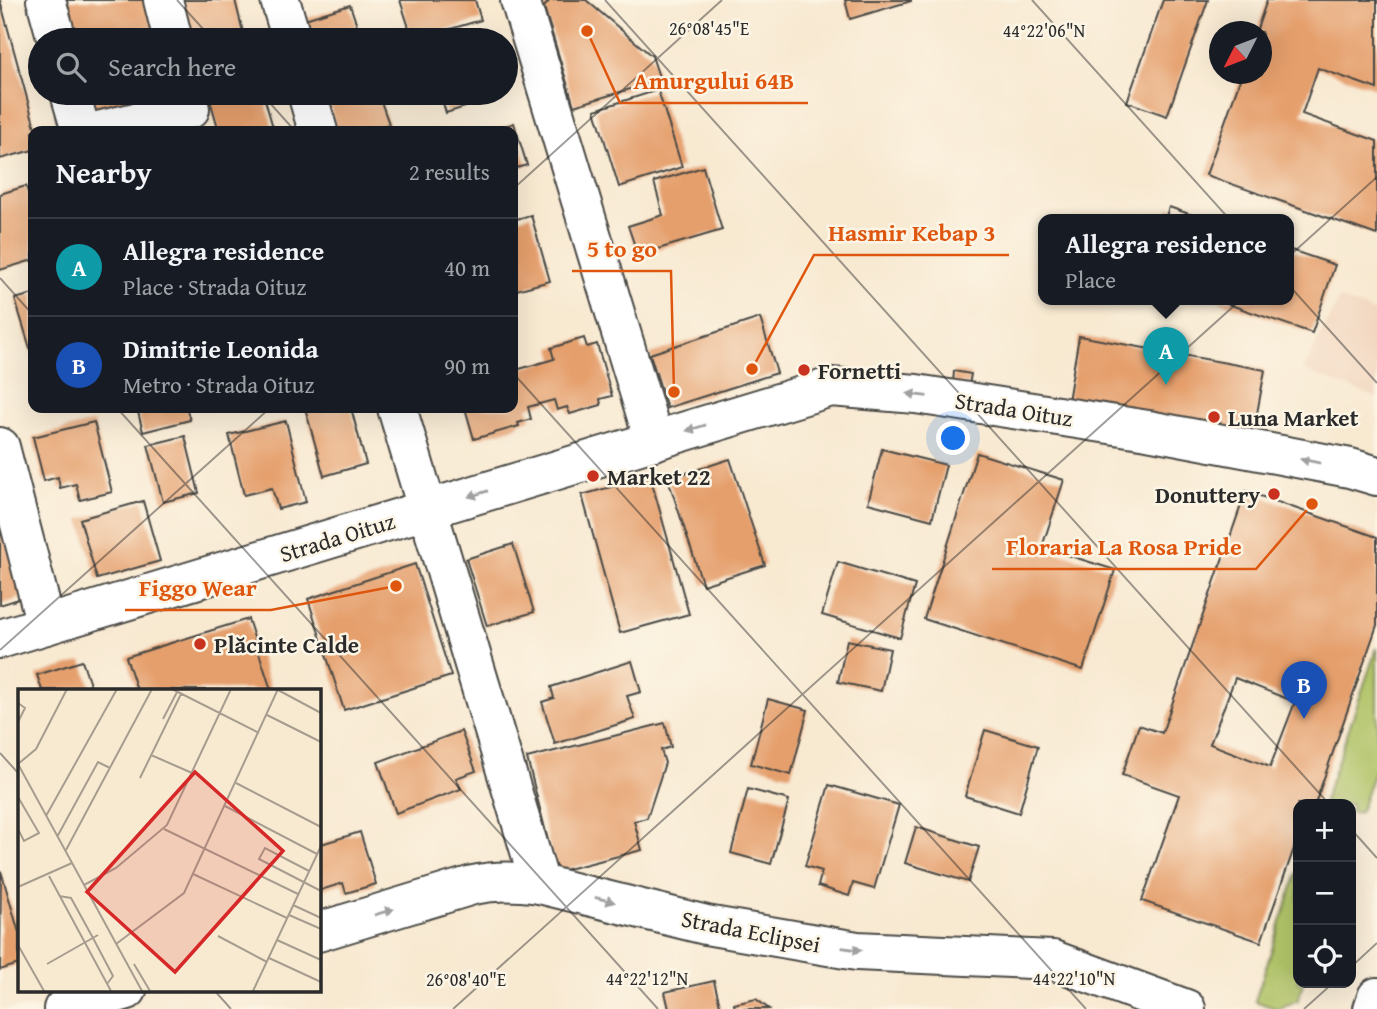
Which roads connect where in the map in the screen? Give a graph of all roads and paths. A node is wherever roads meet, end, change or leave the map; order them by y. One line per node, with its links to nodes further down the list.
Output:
1 (46, 0): 5 (street)
2 (163, 0): 6 (street)
3 (280, 0): 7 (street)
4 (520, 0): 15 (street)
5 (54, 28)
6 (170, 28)
7 (288, 28)
8 (73, 105): 11 (street)
9 (189, 105): 12 (street)
10 (310, 105): 13 (street)
11 (79, 126)
12 (119, 126)
13 (317, 126)
14 (398, 413): 18 (street)
15 (654, 441): 17 (street, Strada Oituz, one-way to 15); 18 (street, Strada Oituz, one-way to 18)
16 (0, 447): 19 (street)
17 (1377, 476)
18 (427, 510): 19 (street, Strada Oituz); 21 (street)
19 (46, 625): 20 (street, Strada Oituz)
20 (0, 639)
21 (540, 884): 22 (street, Strada Eclipsei, one-way to 21); 26 (street, Strada Eclipsei, one-way to 26)
22 (320, 931)
23 (120, 992): 25 (street)
24 (1377, 997): 27 (street)
25 (63, 1009)
26 (1186, 1009)
27 (1373, 1009)

